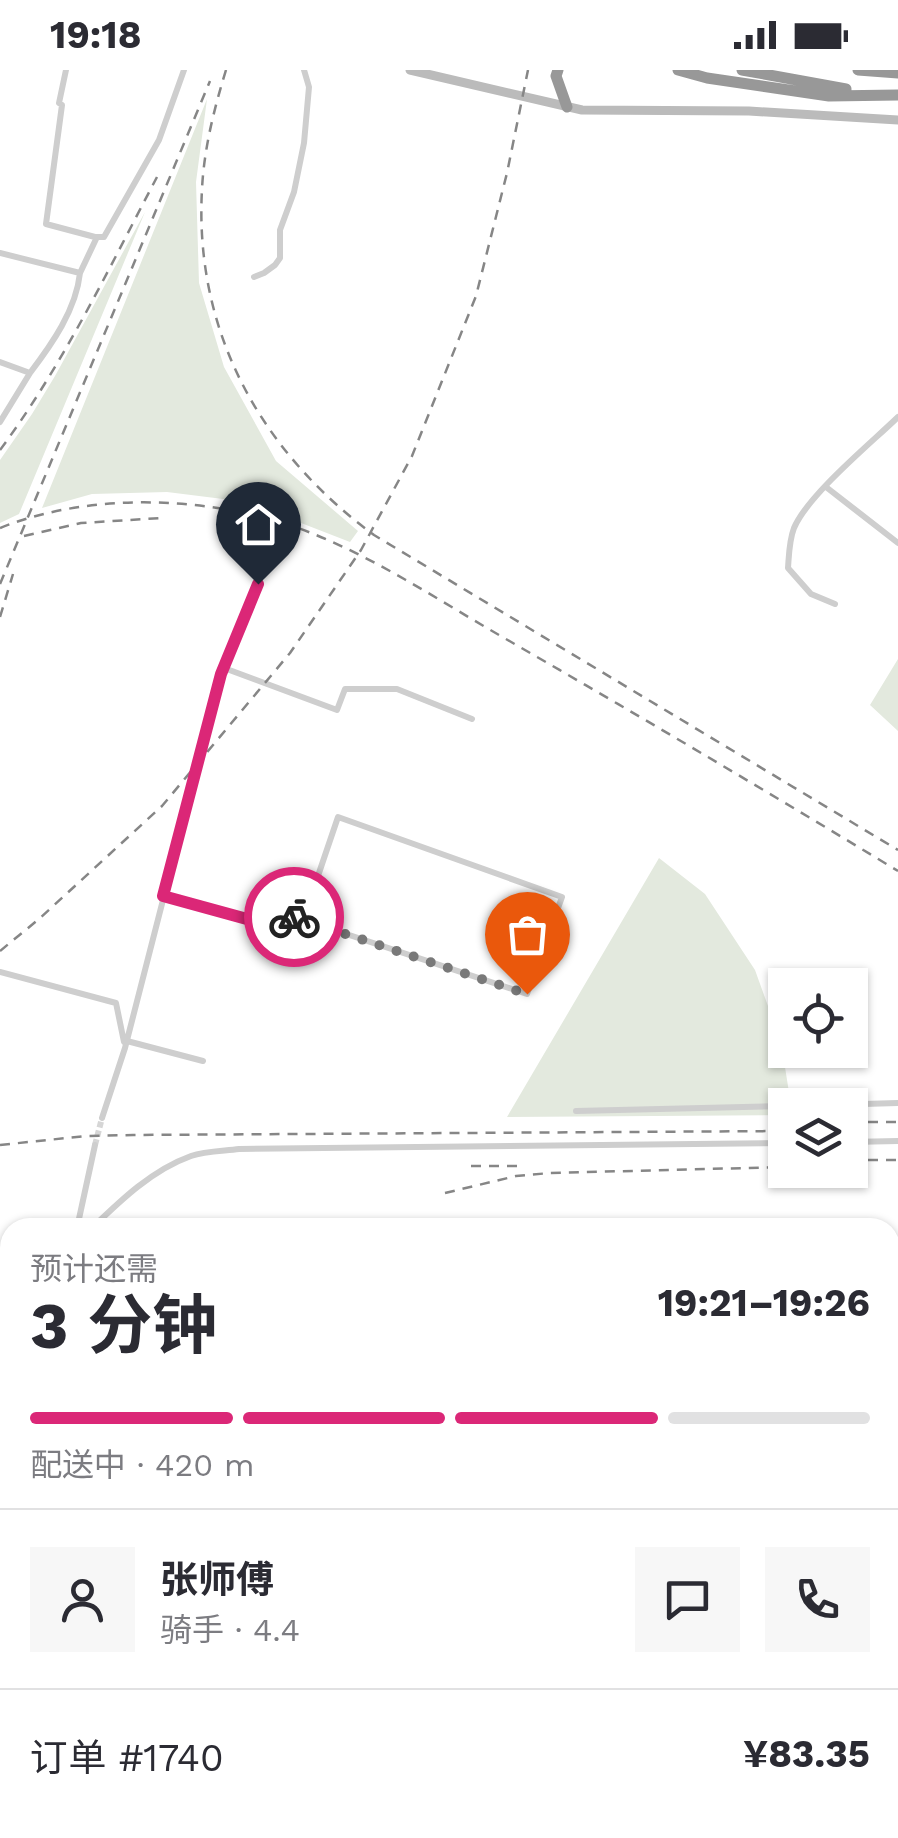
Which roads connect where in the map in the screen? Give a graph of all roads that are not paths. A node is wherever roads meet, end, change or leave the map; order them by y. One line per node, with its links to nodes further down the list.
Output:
1 (66, 70): 13 (street)
2 (184, 70): 13 (street)
3 (304, 70): 16 (street)
4 (410, 70): 11 (street)
5 (558, 70): 11 (highway)
6 (678, 70): 10 (highway)
7 (742, 70): 10 (highway)
8 (858, 70): 9 (highway)
9 (898, 73)
10 (898, 94)
11 (567, 107): 12 (street)
12 (898, 120)
13 (97, 237): 15 (street)
14 (0, 253): 15 (street)
15 (80, 273): 18 (street)
16 (254, 276)
17 (0, 362): 18 (street)
18 (30, 373): 20 (street)
19 (898, 417): 21 (street)
20 (0, 422)
21 (826, 488): 22 (street); 24 (street)
22 (898, 543)
23 (258, 584): 25 (street)
24 (835, 604)
25 (224, 668): 26 (street); 27 (street)
26 (472, 719)
27 (163, 896): 28 (street); 30 (street)
28 (303, 920): 28 (street)
29 (0, 972): 30 (street)
30 (126, 1045): 31 (street); 36 (street)
31 (203, 1061)
32 (898, 1103): 33 (street)
33 (868, 1104)
34 (768, 1106): 35 (street)
35 (576, 1111)
36 (102, 1118)
37 (898, 1141): 38 (street)
38 (868, 1142)
39 (768, 1143): 42 (street)
40 (95, 1145): 41 (street)
41 (79, 1218)
42 (103, 1218)

